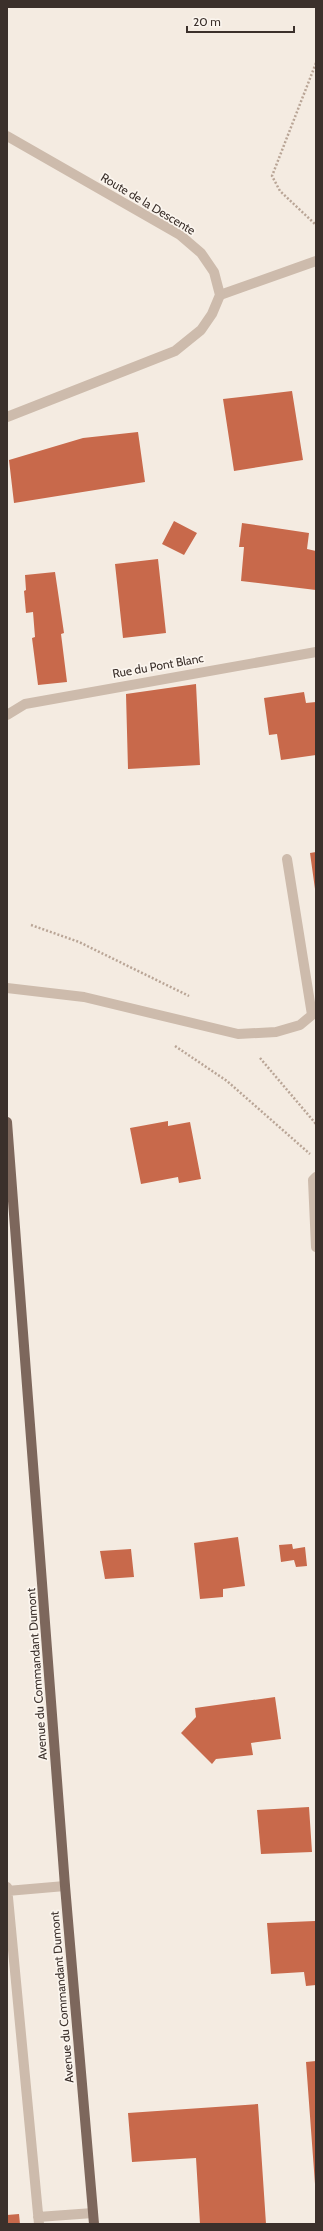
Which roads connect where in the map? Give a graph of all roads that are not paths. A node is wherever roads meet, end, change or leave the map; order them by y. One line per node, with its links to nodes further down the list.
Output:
1 (7, 136): 3 (street, Route de la Descente)
2 (316, 261): 3 (street)
3 (220, 295): 4 (street)
4 (7, 417)
5 (316, 652): 6 (street, Rue du Pont Blanc)
6 (7, 715)
7 (287, 859): 8 (street)
8 (7, 988)
9 (7, 1122): 12 (main road, Avenue du Commandant Dumont)
10 (316, 1177): 11 (street)
11 (316, 1247)
12 (65, 1886): 14 (street); 15 (main road, Avenue du Commandant Dumont)
13 (7, 1887): 14 (street)
14 (7, 1891): 16 (street)
15 (93, 2213): 16 (street); 17 (main road, Avenue du Commandant Dumont)
16 (38, 2220)
17 (94, 2224)

